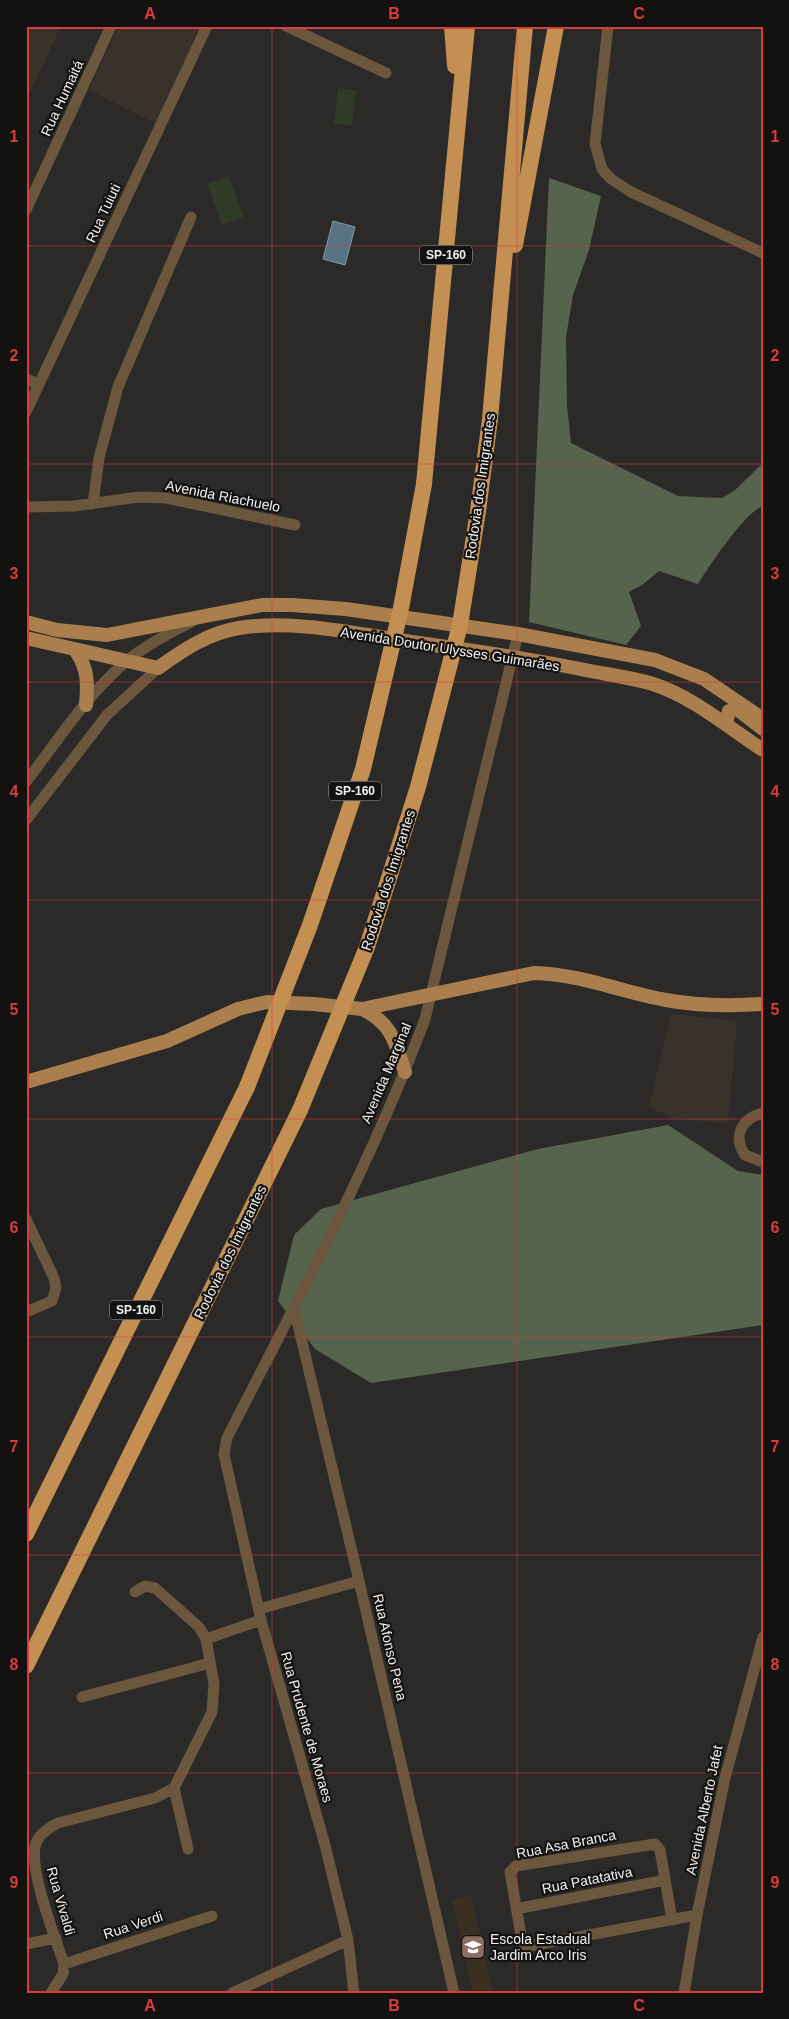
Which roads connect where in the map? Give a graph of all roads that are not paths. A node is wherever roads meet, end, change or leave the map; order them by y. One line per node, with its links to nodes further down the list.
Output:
1 (112, 26): 11 (street, Rua Humaitá)
2 (207, 26): 16 (street, Rua Tuiuti)
3 (286, 26): 9 (street)
4 (452, 26): 10 (highway)
5 (467, 26): 10 (highway, SP-160)
6 (525, 26): 14 (highway, Rodovia dos Imigrantes)
7 (556, 26): 14 (highway)
8 (608, 26): 13 (street)
9 (386, 73)
10 (458, 122): 49 (highway, SP-160, bridge)
11 (26, 210)
12 (191, 217): 18 (street)
13 (763, 253)
14 (497, 343): 56 (highway, Rodovia dos Imigrantes, bridge)
15 (26, 379): 16 (street)
16 (39, 384): 17 (street, Rua Tuiuti)
17 (26, 412)
18 (93, 504): 19 (street, Avenida Riachuelo); 20 (street, Avenida Riachuelo)
19 (26, 507)
20 (295, 525)
21 (199, 618): 22 (main road, Avenida Doutor Ulysses Guimarães); 23 (main road, Avenida Doutor Ulysses Guimarães); 27 (street, Avenida Doutor Ulysses Guimarães)
22 (26, 622)
23 (518, 634): 26 (street, Avenida Marginal); 30 (main road, Avenida Doutor Ulysses Guimarães)
24 (26, 638): 25 (main road)
25 (76, 651): 27 (main road); 31 (main road)
26 (514, 657): 28 (main road, Avenida Doutor Ulysses Guimarães); 29 (main road, Avenida Doutor Ulysses Guimarães); 38 (street, Avenida Marginal)
27 (129, 660): 28 (main road); 31 (street, Avenida Doutor Ulysses Guimarães)
28 (158, 668): 37 (street)
29 (647, 682): 30 (main road); 33 (main road, Avenida Doutor Ulysses Guimarães)
30 (720, 689): 32 (main road, Avenida Doutor Ulysses Guimarães)
31 (86, 705): 36 (street, Avenida Doutor Ulysses Guimarães)
32 (763, 719)
33 (726, 723): 34 (main road); 35 (main road, Avenida Doutor Ulysses Guimarães)
34 (763, 729)
35 (763, 750)
36 (26, 782)
37 (26, 820)
38 (430, 996): 39 (main road); 40 (main road); 41 (street, Avenida Marginal)
39 (763, 1004)
40 (362, 1009): 41 (main road); 42 (main road)
41 (405, 1072): 46 (street, Avenida Marginal)
42 (26, 1082)
43 (762, 1113): 44 (street)
44 (763, 1162)
45 (26, 1220): 47 (street)
46 (294, 1308): 48 (street, Avenida Marginal); 50 (street, Rua Afonso Pena)
47 (26, 1312)
48 (228, 1469): 52 (street, Rua Prudente de Moraes)
49 (26, 1534)
50 (360, 1581): 52 (street); 72 (street, Rua Afonso Pena)
51 (135, 1592): 54 (street)
52 (260, 1615): 54 (street); 66 (street, Rua Prudente de Moraes)
53 (763, 1637): 63 (street, Avenida Alberto Jafet)
54 (206, 1638): 55 (street)
55 (210, 1663): 57 (street); 58 (street)
56 (26, 1666)
57 (82, 1697)
58 (174, 1788): 59 (street); 65 (street, Rua Vivaldi)
59 (188, 1849)
60 (665, 1880): 61 (street, Rua Patatativa); 61 (street, Rua Asa Branca); 64 (street, Rua Asa Branca)
61 (516, 1909): 64 (street, Rua Asa Branca)
62 (212, 1916): 68 (street, Rua Verdi)
63 (697, 1916): 64 (street, Rua Asa Branca); 73 (street, Avenida Alberto Jafet)
64 (672, 1920)
65 (56, 1938): 67 (street); 68 (street, Rua Vivaldi)
66 (348, 1940): 70 (street); 71 (street, Rua Prudente de Moraes)
67 (26, 1944)
68 (64, 1964): 69 (street)
69 (52, 1993)
70 (232, 1993)
71 (354, 1993)
72 (454, 1993)
73 (684, 1993)

